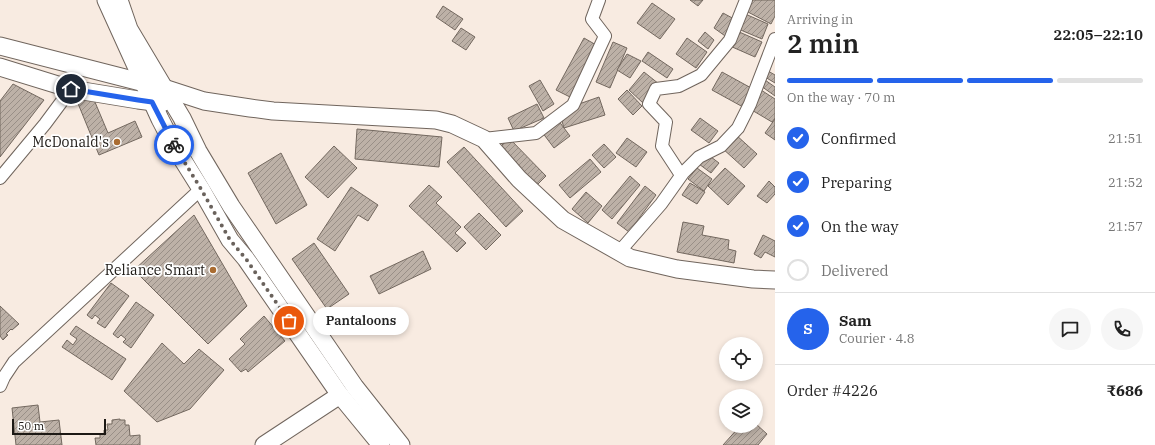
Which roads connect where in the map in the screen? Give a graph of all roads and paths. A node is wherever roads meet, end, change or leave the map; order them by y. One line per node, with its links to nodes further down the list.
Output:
1 (106, 0): 8 (street)
2 (119, 0): 9 (street)
3 (600, 0): 14 (street)
4 (746, 0): 15 (street)
5 (775, 39): 15 (street)
6 (0, 46): 8 (street)
7 (0, 67): 10 (street)
8 (144, 83): 9 (street); 12 (street)
9 (164, 88): 11 (street); 13 (street)
10 (71, 89): 12 (street); 16 (street)
11 (204, 101): 13 (street); 14 (street)
12 (152, 102): 13 (street); 17 (street)
13 (173, 104): 24 (street)
14 (484, 139): 18 (street)
15 (681, 175): 18 (street)
16 (0, 178)
17 (201, 189): 20 (street); 21 (street)
18 (619, 252): 19 (street)
19 (775, 280)
20 (0, 386)
21 (340, 395): 22 (street); 23 (street)
22 (264, 445)
23 (381, 445)
24 (401, 445)

